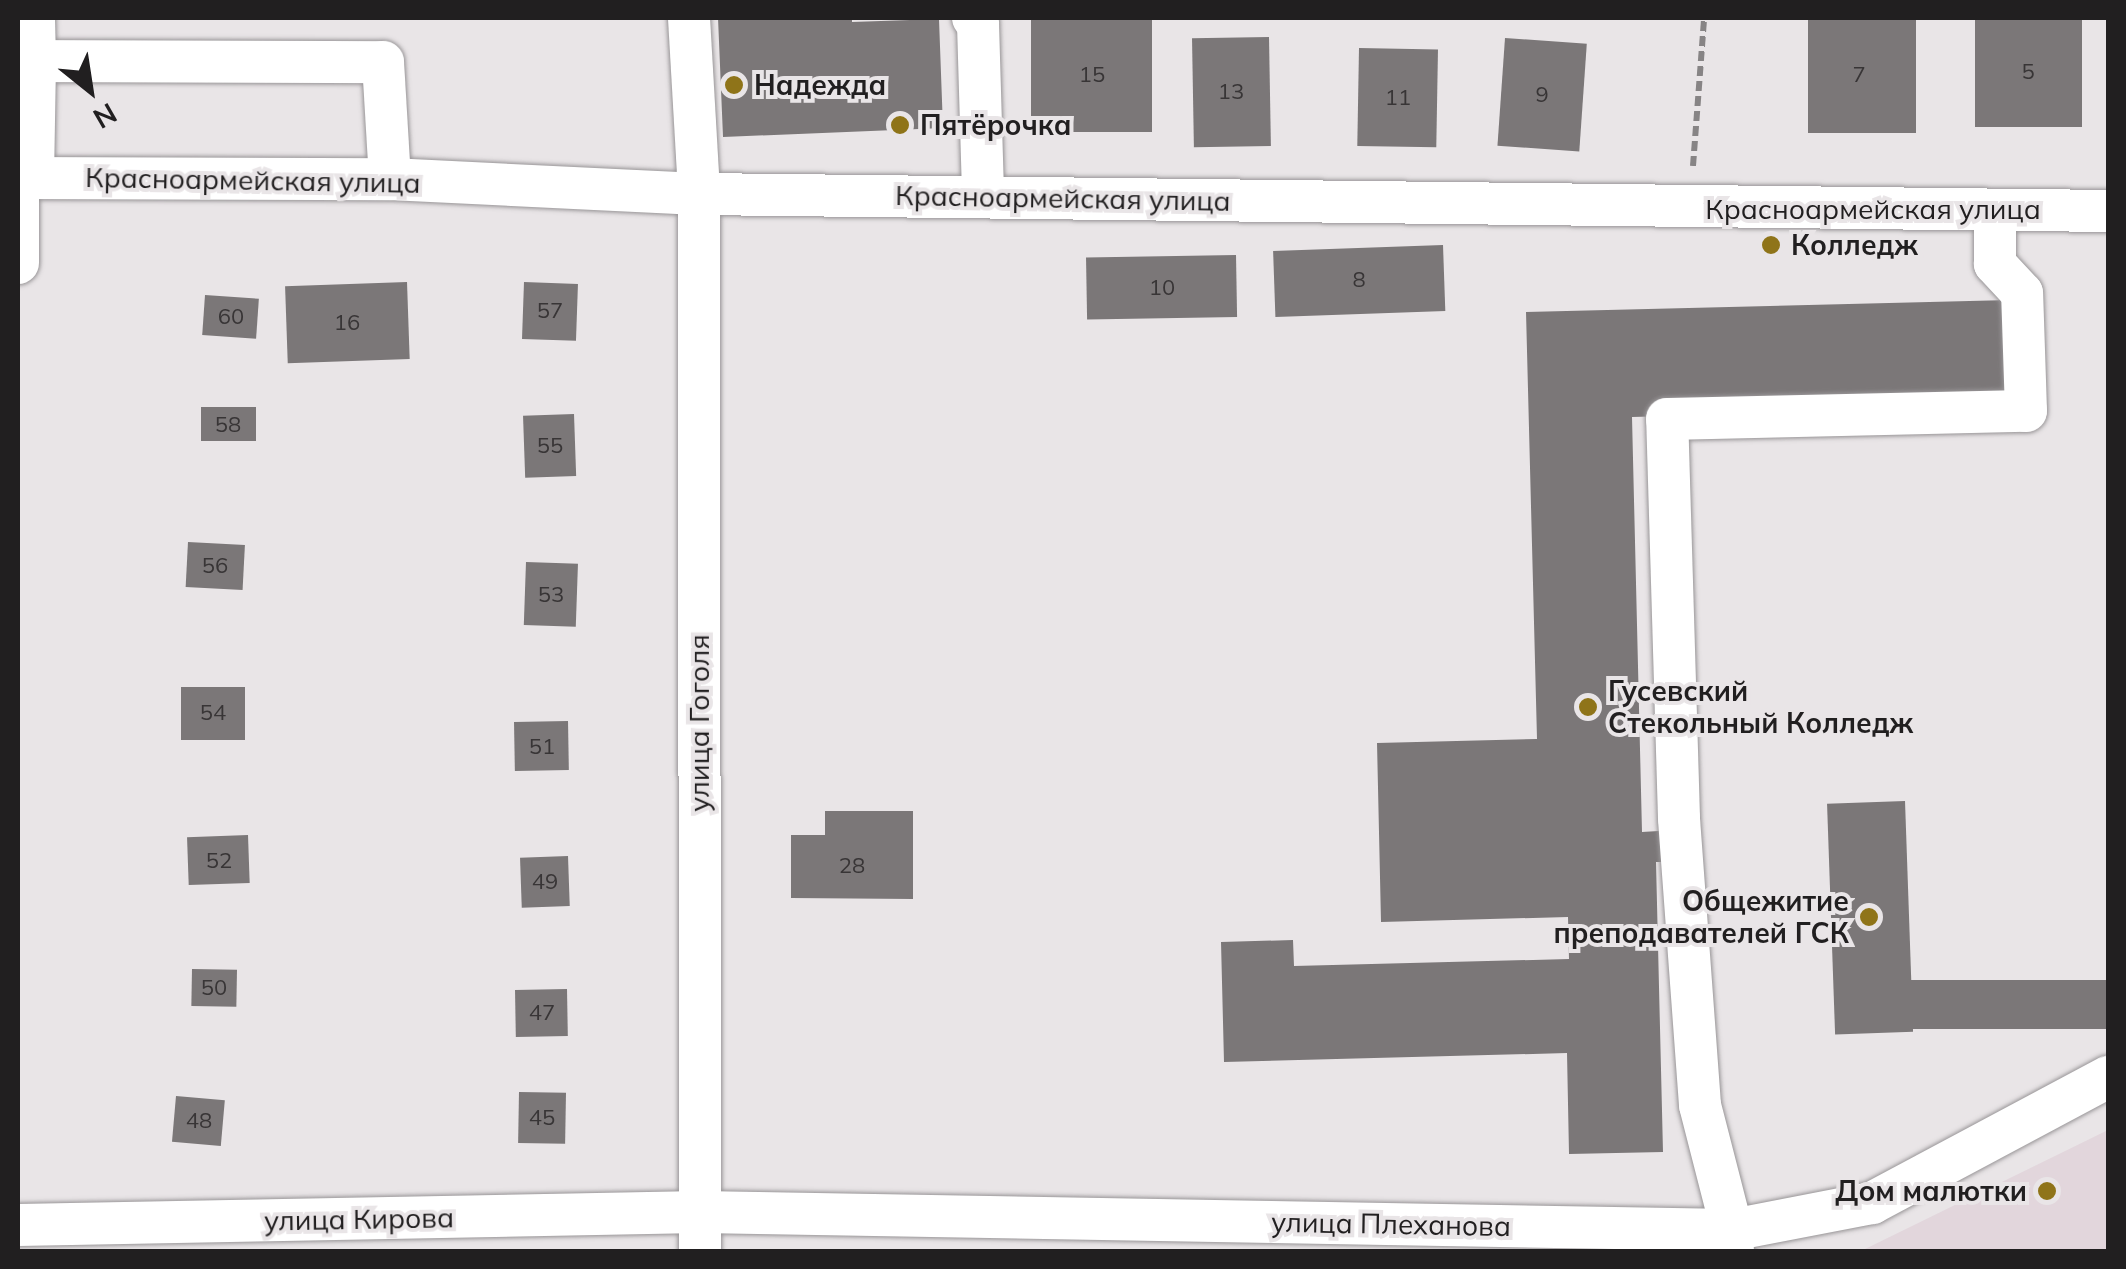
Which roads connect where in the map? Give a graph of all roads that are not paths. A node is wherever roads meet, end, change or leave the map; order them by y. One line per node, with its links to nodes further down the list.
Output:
1 (34, 18): 4 (street)
2 (689, 18): 7 (street, улица Гоголя)
3 (973, 18): 8 (street)
4 (35, 62): 5 (street); 6 (street)
5 (23, 178): 6 (street, Красноармейская улица); 11 (street)
6 (390, 179): 7 (street, Красноармейская улица)
7 (698, 194): 8 (street, Красноармейская улица); 14 (street, улица Гоголя)
8 (984, 197): 9 (street, Красноармейская улица)
9 (1996, 210): 10 (street, Красноармейская улица); 15 (street)
10 (2108, 211)
11 (18, 263)
12 (2108, 1077): 15 (street, улица Плеханова)
13 (18, 1225): 14 (street, улица Кирова)
14 (700, 1232): 15 (street, улица Плеханова)
15 (1733, 1241)

